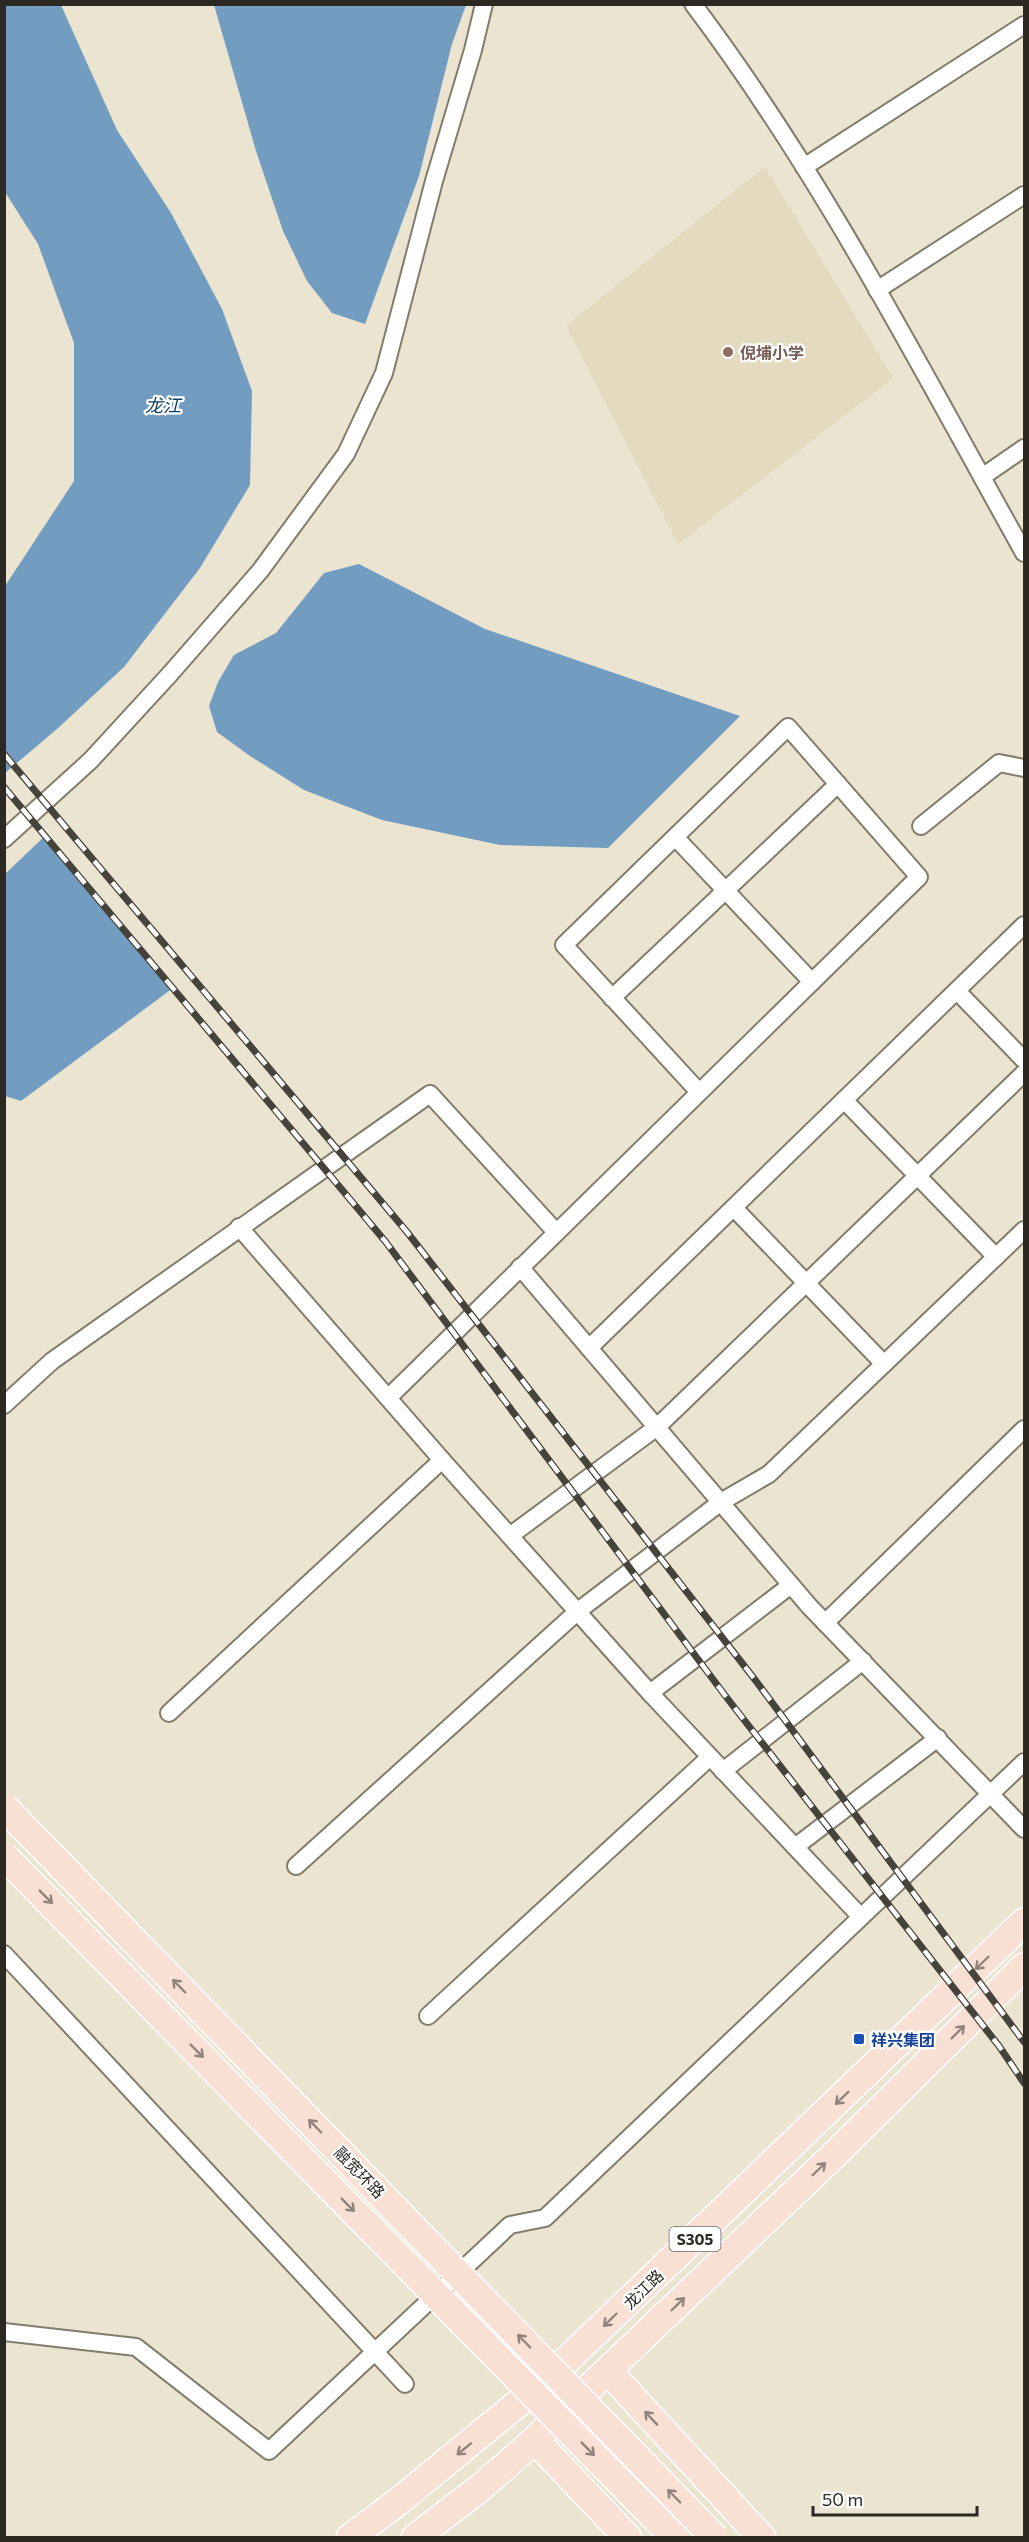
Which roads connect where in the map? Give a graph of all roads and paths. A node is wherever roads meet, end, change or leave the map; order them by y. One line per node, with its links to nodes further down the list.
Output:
1 (484, 4): 14 (street)
2 (693, 4): 4 (street)
3 (1024, 25): 4 (street)
4 (804, 166): 6 (street)
5 (1024, 195): 6 (street)
6 (877, 290): 8 (street)
7 (1024, 448): 8 (street)
8 (982, 477): 9 (street)
9 (1024, 553)
10 (1024, 768): 12 (street)
11 (838, 784): 13 (street); 15 (street); 17 (street)
12 (921, 826)
13 (675, 837): 15 (street); 19 (street)
14 (4, 839)
15 (725, 891): 17 (street); 19 (street)
16 (1024, 925): 18 (street)
17 (812, 982): 22 (street)
18 (957, 991): 20 (street); 23 (street)
19 (612, 998): 22 (street)
20 (1024, 1060)
21 (1024, 1073): 24 (street)
22 (699, 1092): 28 (street)
23 (844, 1100): 24 (street); 25 (street)
24 (917, 1176): 29 (street); 31 (street)
25 (734, 1208): 31 (street); 32 (street)
26 (239, 1227): 28 (street); 34 (street); 35 (street)
27 (1024, 1230): 29 (street)
28 (556, 1232): 30 (street)
29 (996, 1257): 33 (street)
30 (520, 1267): 32 (street); 34 (street)
31 (806, 1283): 33 (street); 36 (street)
32 (589, 1348): 36 (street)
33 (884, 1364): 39 (street)
34 (388, 1397): 38 (street)
35 (4, 1405)
36 (657, 1427): 39 (street); 40 (street)
37 (1024, 1429): 43 (street)
38 (442, 1460): 40 (street); 46 (street)
39 (721, 1502): 41 (street); 42 (street)
40 (511, 1535): 42 (street)
41 (791, 1585): 43 (street); 45 (street)
42 (578, 1611): 45 (street); 56 (street)
43 (825, 1623): 44 (street)
44 (863, 1661): 47 (street); 50 (street)
45 (650, 1693): 48 (street)
46 (169, 1713)
47 (938, 1738): 51 (street); 54 (street)
48 (710, 1757): 50 (street); 61 (street)
49 (1024, 1762): 51 (street)
50 (723, 1771): 54 (street)
51 (991, 1794): 53 (street); 57 (street)
52 (4, 1806): 71 (main road, 融宽环路, one-way to 52, bridge)
53 (1024, 1829)
54 (795, 1847): 57 (street)
55 (4, 1856): 70 (main road, 融宽环路, one-way to 70, bridge)
56 (296, 1866)
57 (861, 1917): 63 (street)
58 (1024, 1922): 67 (main road, 龙江路 / S305, one-way to 67)
59 (4, 1954): 63 (street)
60 (1024, 1967): 64 (main road, S305, one-way to 60)
61 (428, 2016)
62 (4, 2332): 63 (street)
63 (374, 2351): 65 (street)
64 (608, 2371): 66 (main road, S305); 72 (main road, one-way to 64)
65 (405, 2384)
66 (535, 2440): 68 (main road, S305); 69 (main road)
67 (350, 2538)
68 (415, 2538)
69 (628, 2538)
70 (675, 2538)
71 (715, 2538)
72 (762, 2538)

